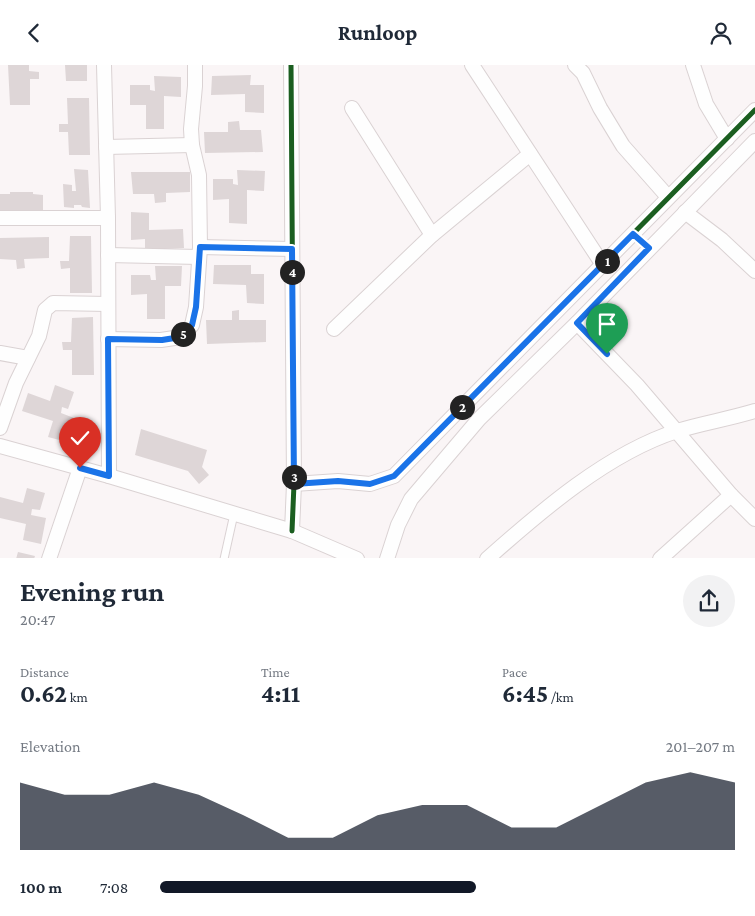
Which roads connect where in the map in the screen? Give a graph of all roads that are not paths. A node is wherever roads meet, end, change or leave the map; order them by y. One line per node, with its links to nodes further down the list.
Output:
1 (104, 65): 12 (street)
2 (195, 65): 11 (street)
3 (291, 65): 21 (street)
4 (472, 65): 13 (street)
5 (575, 65): 14 (street)
6 (693, 65): 9 (street)
7 (352, 108): 19 (street)
8 (755, 110): 9 (street)
9 (727, 139): 14 (street)
10 (755, 141): 15 (street)
11 (192, 145): 12 (street); 22 (street)
12 (106, 147): 16 (street)
13 (530, 154): 19 (street); 24 (street)
14 (668, 197): 18 (street)
15 (685, 212): 20 (street); 25 (street)
16 (108, 218): 17 (street); 23 (street)
17 (0, 219)
18 (633, 234): 20 (street); 24 (street)
19 (432, 235): 28 (street)
20 (649, 248): 27 (street)
21 (292, 249): 22 (street); 38 (street)
22 (200, 252): 23 (street); 29 (street)
23 (108, 255): 26 (street)
24 (603, 265): 38 (street)
25 (755, 271)
26 (108, 304): 29 (street); 31 (street)
27 (577, 323): 34 (street); 46 (street)
28 (334, 329)
29 (108, 339): 37 (street)
30 (0, 353): 31 (street)
31 (28, 358): 33 (street)
32 (755, 411): 34 (street)
33 (0, 428)
34 (676, 431): 39 (street); 47 (street)
35 (0, 446): 36 (street)
36 (80, 468): 37 (street); 43 (street)
37 (109, 476): 40 (street)
38 (294, 484): 42 (street)
39 (731, 495): 41 (street); 48 (street)
40 (234, 514): 42 (street); 44 (lane)
41 (755, 519)
42 (292, 531): 45 (street)
43 (49, 558)
44 (224, 558)
45 (354, 558)
46 (387, 558)
47 (488, 558)
48 (661, 558)

